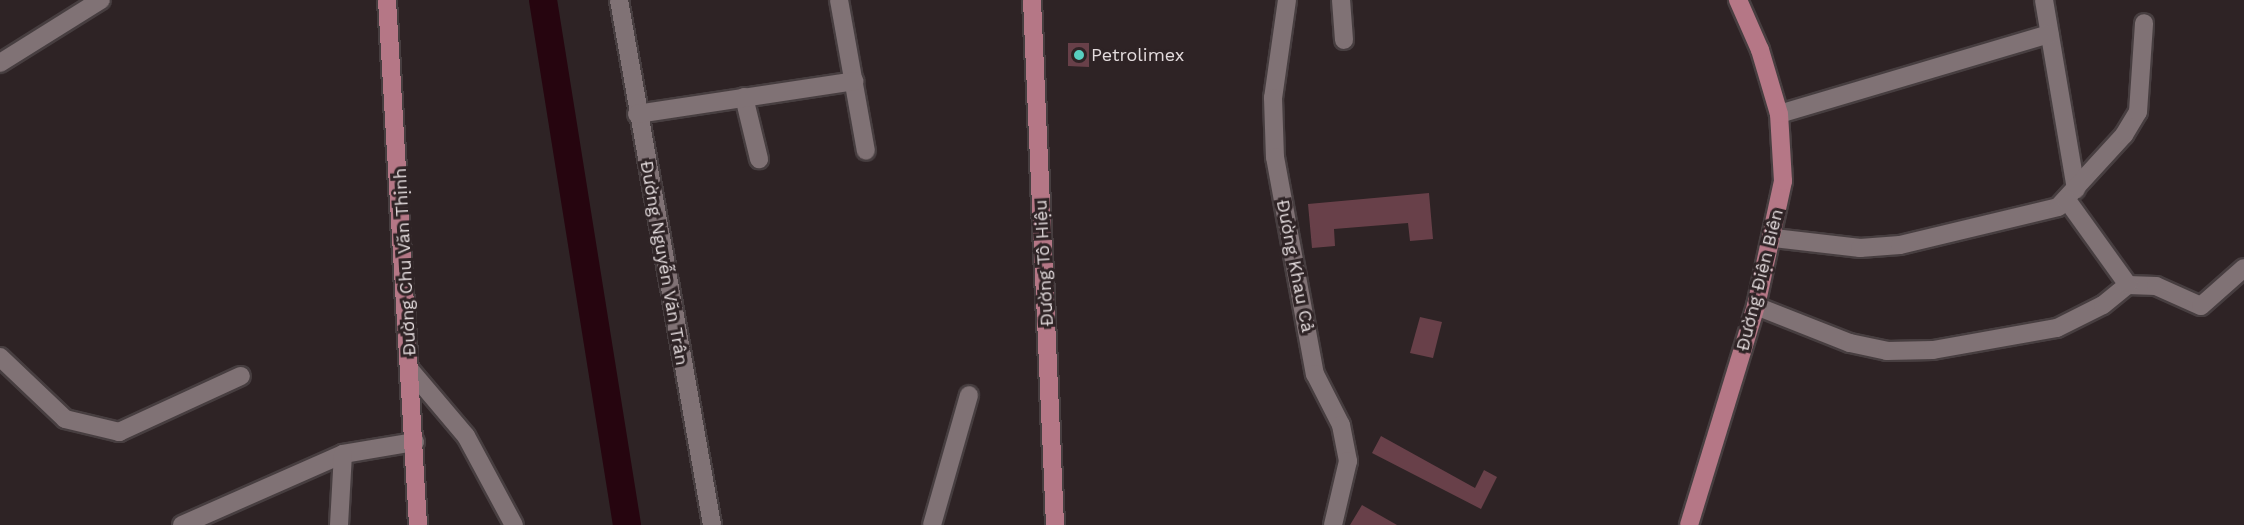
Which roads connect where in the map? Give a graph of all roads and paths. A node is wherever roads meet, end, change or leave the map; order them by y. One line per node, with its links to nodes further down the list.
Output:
1 (101, 0): 13 (street)
2 (387, 0): 26 (main road, Đường Chu Văn Thịnh)
3 (619, 0): 16 (street, Đường Nguyễn Văn Trân)
4 (839, 0): 14 (street)
5 (1032, 0): 38 (main road, Đường Tô Hiệu)
6 (1287, 0): 39 (street, Đường Khau Cả)
7 (1341, 0): 12 (street)
8 (1738, 0): 17 (main road, Đường Điện Biên)
9 (2044, 0): 11 (street)
10 (2144, 23): 20 (street)
11 (2049, 34): 17 (street); 20 (street)
12 (1344, 40)
13 (0, 63)
14 (855, 81): 15 (street); 18 (street)
15 (744, 97): 16 (street); 19 (street)
16 (637, 114): 36 (street, Đường Nguyễn Văn Trân)
17 (1779, 114): 21 (main road, Đường Điện Biên)
18 (866, 151)
19 (759, 159)
20 (2071, 194): 21 (street); 23 (street)
21 (1774, 238): 24 (main road, Đường Điện Biên)
22 (2244, 268): 23 (street)
23 (2128, 285): 24 (street)
24 (1756, 306): 40 (main road, Đường Điện Biên)
25 (0, 357): 27 (street)
26 (411, 371): 29 (main road, Đường Chu Văn Thịnh); 35 (street)
27 (241, 376)
28 (969, 395): 37 (street)
29 (415, 442): 30 (street); 34 (main road, Đường Chu Văn Thịnh)
30 (343, 454): 31 (street); 33 (street)
31 (201, 521): 32 (street)
32 (182, 525)
33 (339, 525)
34 (418, 525)
35 (514, 525)
36 (712, 525)
37 (932, 525)
38 (1055, 525)
39 (1333, 525)
40 (1689, 525)

